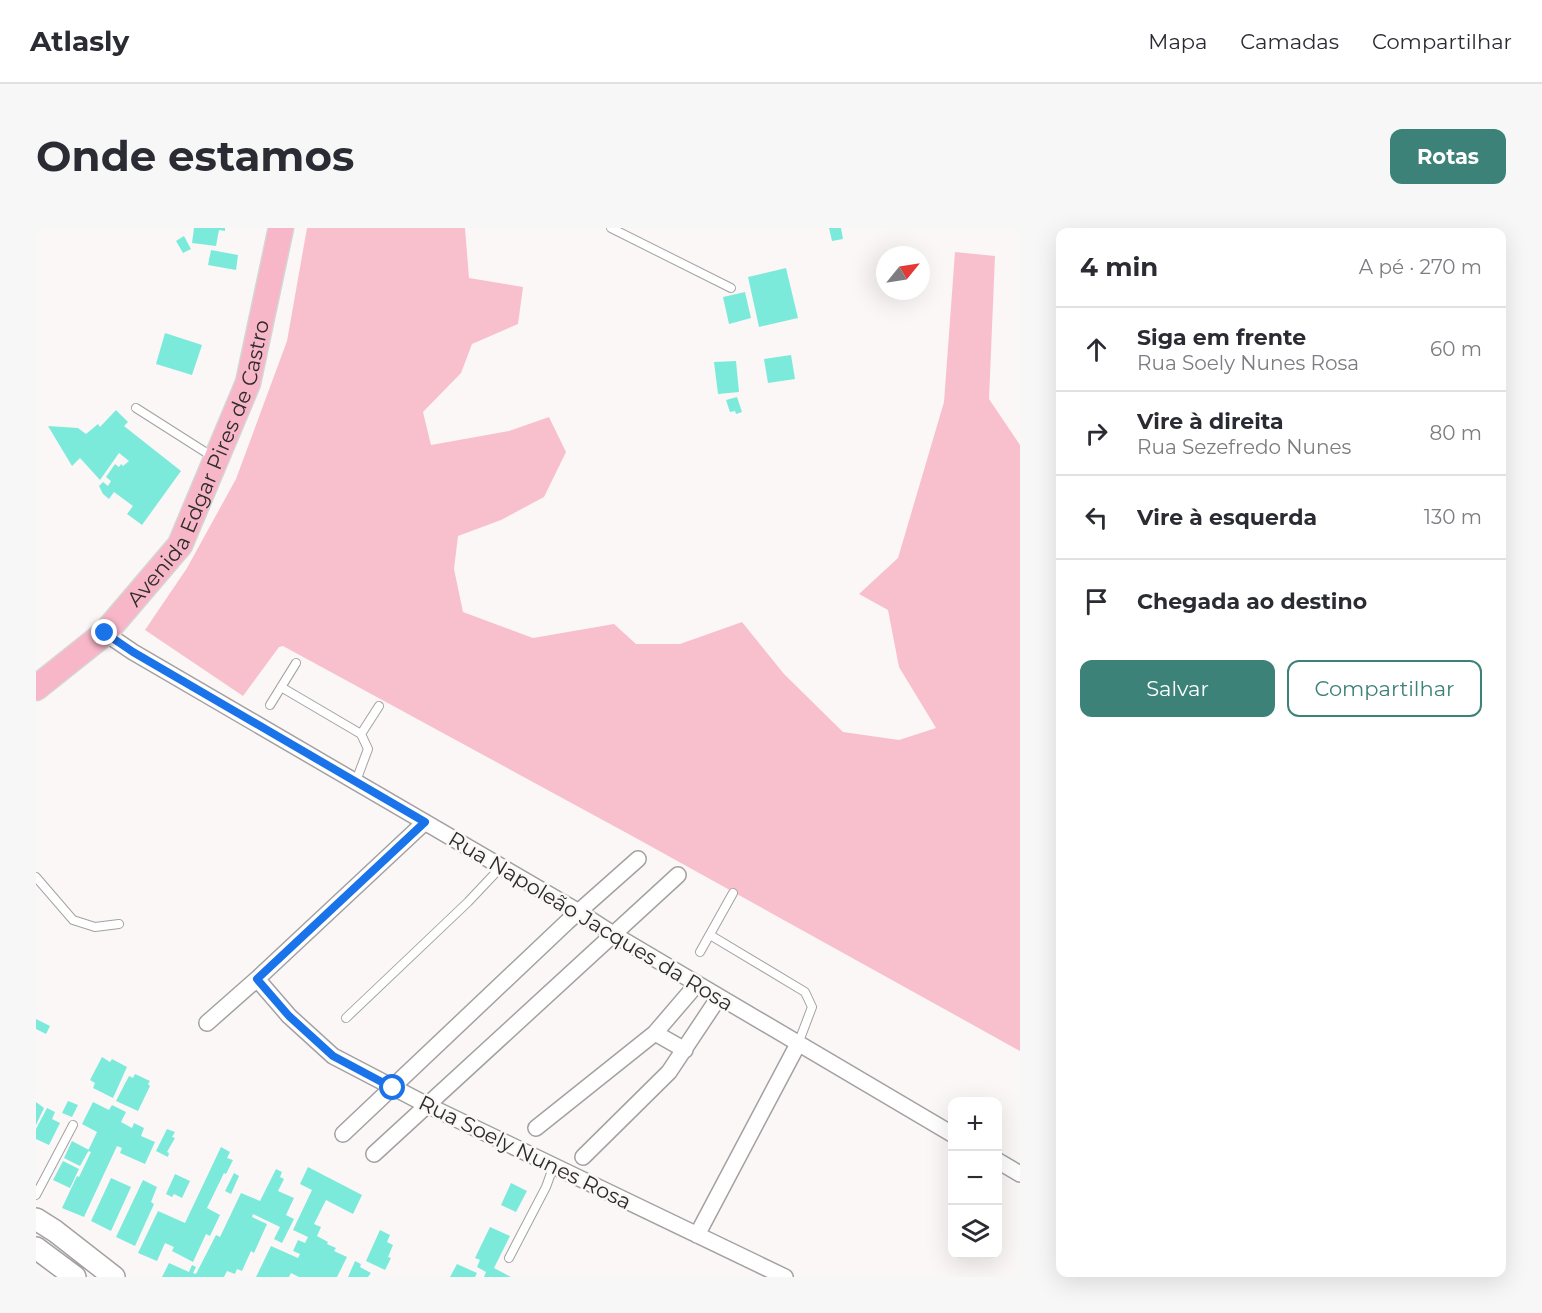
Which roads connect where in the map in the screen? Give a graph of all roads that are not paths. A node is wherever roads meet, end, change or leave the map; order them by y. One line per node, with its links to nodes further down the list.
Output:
1 (281, 228): 5 (main road, Avenida Edgar Pires de Castro)
2 (611, 228): 3 (lane)
3 (731, 288)
4 (136, 408): 5 (lane)
5 (216, 459): 6 (main road, Avenida Edgar Pires de Castro)
6 (105, 633): 9 (main road, Avenida Edgar Pires de Castro); 13 (street, Rua Napoleão Jacques da Rosa)
7 (296, 663): 8 (lane)
8 (281, 687): 10 (lane); 12 (lane)
9 (36, 688)
10 (270, 705)
11 (379, 706): 12 (lane)
12 (361, 734): 13 (lane)
13 (356, 781): 14 (street, Rua Napoleão Jacques da Rosa)
14 (425, 822): 16 (street, Rua Napoleão Jacques da Rosa); 25 (street)
15 (638, 859): 20 (street)
16 (501, 867): 20 (street, Rua Napoleão Jacques da Rosa); 28 (lane)
17 (678, 875): 22 (street)
18 (36, 877): 21 (lane)
19 (733, 892): 23 (lane)
20 (579, 912): 22 (street, Rua Napoleão Jacques da Rosa); 33 (street)
21 (119, 924)
22 (613, 934): 26 (street, Rua Napoleão Jacques da Rosa); 34 (street)
23 (710, 935): 24 (lane); 31 (lane)
24 (700, 952)
25 (257, 979): 29 (street); 33 (street, Rua Soely Nunes Rosa)
26 (697, 984): 27 (street, Rua Napoleão Jacques da Rosa); 30 (street)
27 (719, 997): 31 (street, Rua Napoleão Jacques da Rosa); 32 (street)
28 (346, 1018)
29 (207, 1023)
30 (656, 1034): 32 (street); 36 (street)
31 (798, 1044): 37 (street, Rua Napoleão Jacques da Rosa); 46 (street)
32 (685, 1050): 40 (street)
33 (393, 1088): 34 (street, Rua Soely Nunes Rosa); 38 (street)
34 (427, 1105): 39 (street); 42 (street, Rua Soely Nunes Rosa)
35 (73, 1125): 44 (lane)
36 (536, 1128)
37 (948, 1132)
38 (343, 1134)
39 (374, 1154)
40 (583, 1157)
41 (1002, 1163): 43 (street)
42 (554, 1165): 46 (street, Rua Soely Nunes Rosa); 48 (lane)
43 (1020, 1174)
44 (36, 1195)
45 (36, 1219): 50 (main road)
46 (697, 1235): 51 (street, Rua Soely Nunes Rosa)
47 (36, 1248): 49 (main road)
48 (509, 1258)
49 (75, 1277)
50 (114, 1277)
51 (784, 1277)

